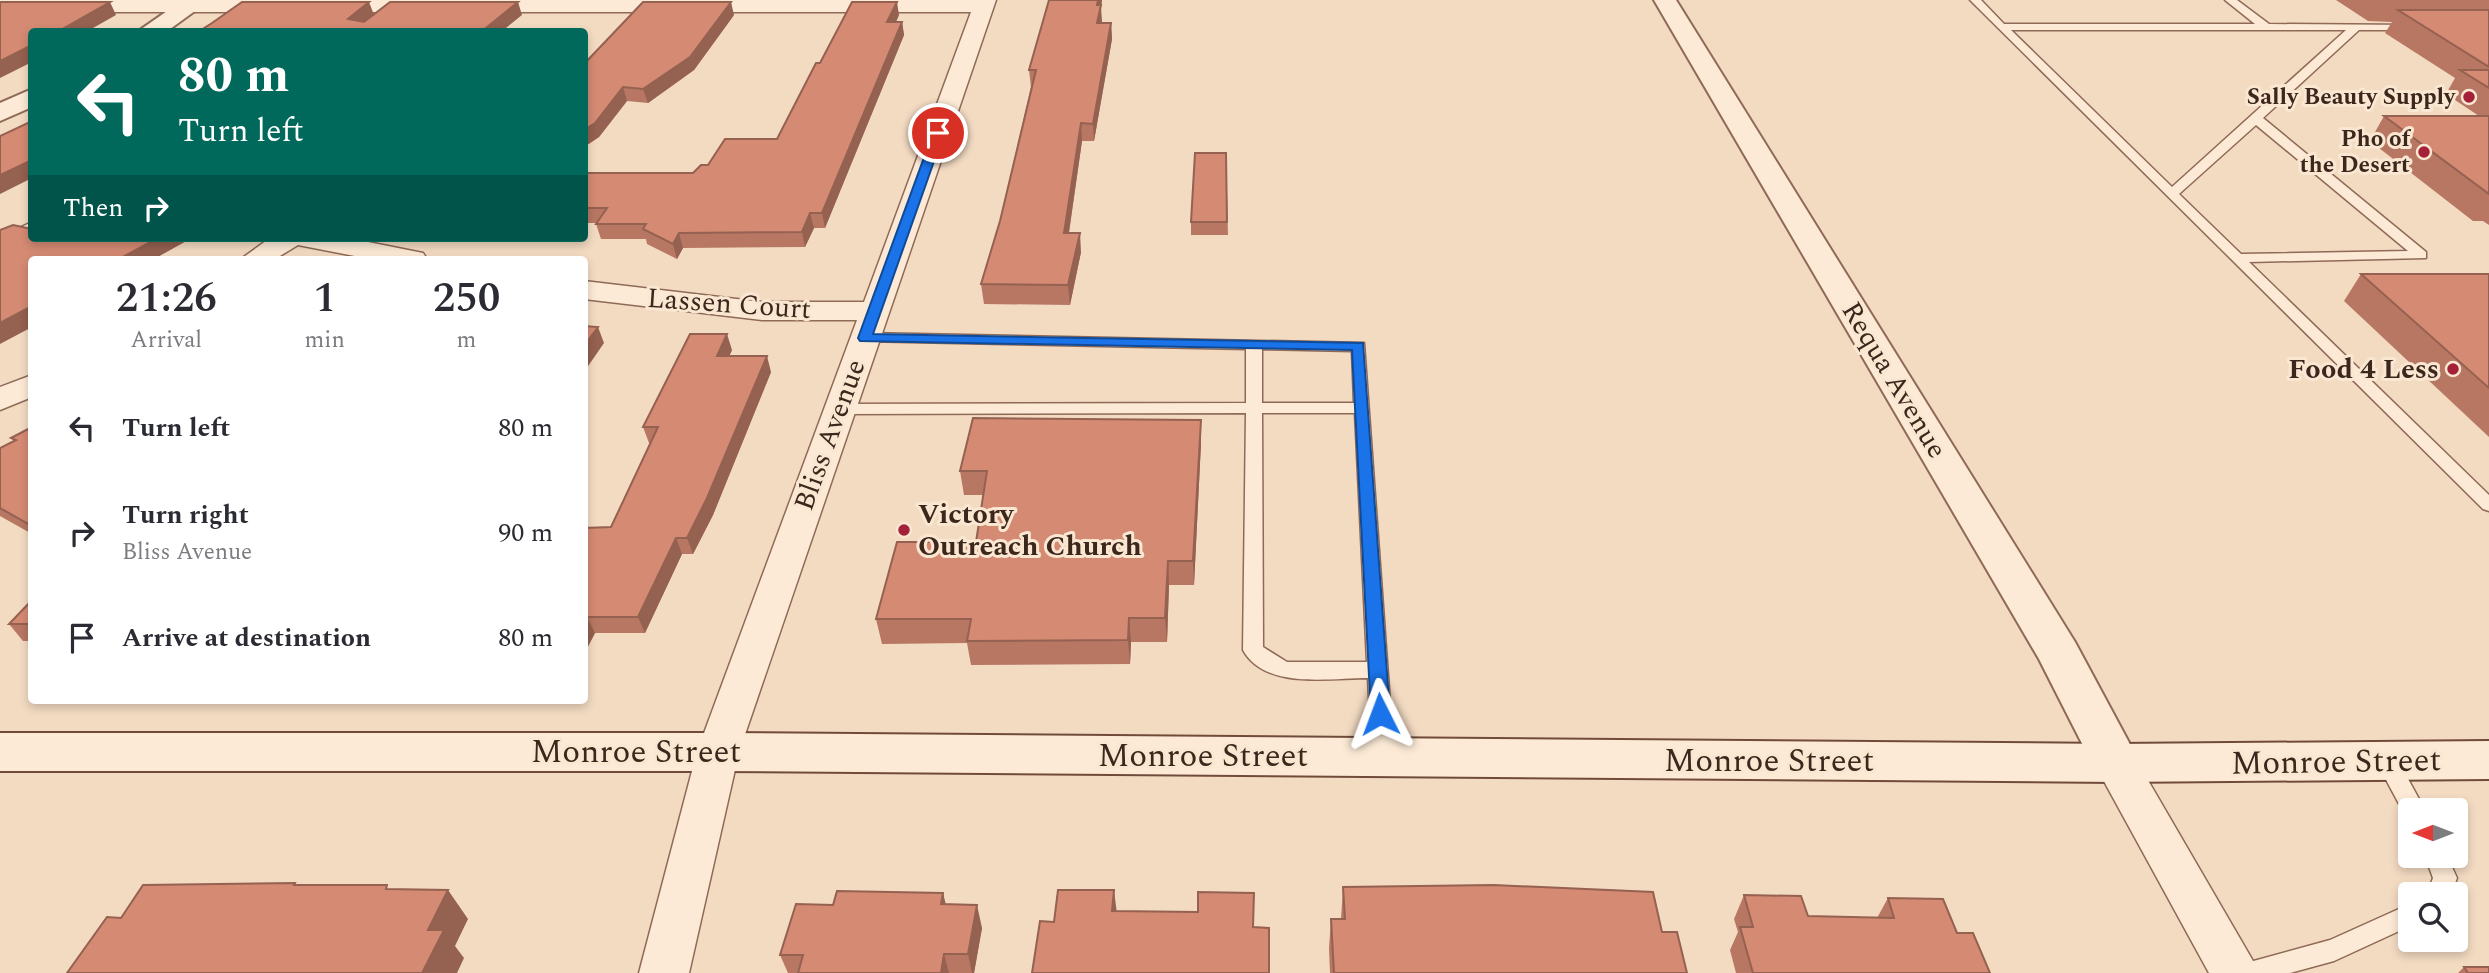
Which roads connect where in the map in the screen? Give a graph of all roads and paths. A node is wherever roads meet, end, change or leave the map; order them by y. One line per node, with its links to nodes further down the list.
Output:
1 (1665, 0): 42 (main road, Requa Avenue)
2 (1975, 0): 11 (lane)
3 (2230, 0): 12 (lane)
4 (195, 3): 5 (street); 8 (street); 15 (main road)
5 (400, 3): 7 (street); 9 (lane)
6 (985, 3): 7 (street); 28 (street, Bliss Avenue)
7 (594, 4): 10 (street)
8 (7, 6)
9 (379, 19)
10 (575, 24)
11 (2001, 27): 12 (lane); 19 (lane)
12 (2266, 27): 13 (lane)
13 (2356, 27): 14 (lane); 18 (lane)
14 (2422, 27)
15 (155, 28)
16 (28, 99): 17 (main road)
17 (0, 113)
18 (2255, 118): 19 (lane); 26 (lane)
19 (2172, 194): 26 (lane)
20 (28, 228): 21 (lane)
21 (0, 242)
22 (283, 242): 24 (street)
23 (326, 242): 25 (street)
24 (260, 256)
25 (398, 256)
26 (2238, 258): 35 (lane)
27 (588, 290): 28 (street, Lassen Court)
28 (870, 325): 29 (lane); 34 (street, Bliss Avenue)
29 (1254, 344): 32 (lane); 33 (lane)
30 (28, 386): 31 (street)
31 (0, 400)
32 (1254, 408): 33 (lane); 34 (lane); 36 (lane)
33 (1362, 408): 36 (lane)
34 (839, 409): 38 (street, Bliss Avenue)
35 (2489, 505)
36 (1378, 670): 39 (lane)
37 (0, 752): 38 (main road, Monroe Street)
38 (718, 752): 39 (main road, Monroe Street); 45 (street, Bliss Avenue)
39 (1383, 758): 42 (main road, Monroe Street)
40 (2489, 760): 41 (main road, Monroe Street)
41 (2387, 761): 42 (main road, Monroe Street); 43 (lane)
42 (2116, 763): 46 (street)
43 (2407, 798)
44 (2398, 920): 47 (lane)
45 (664, 973)
46 (2235, 973)
47 (2248, 973)

